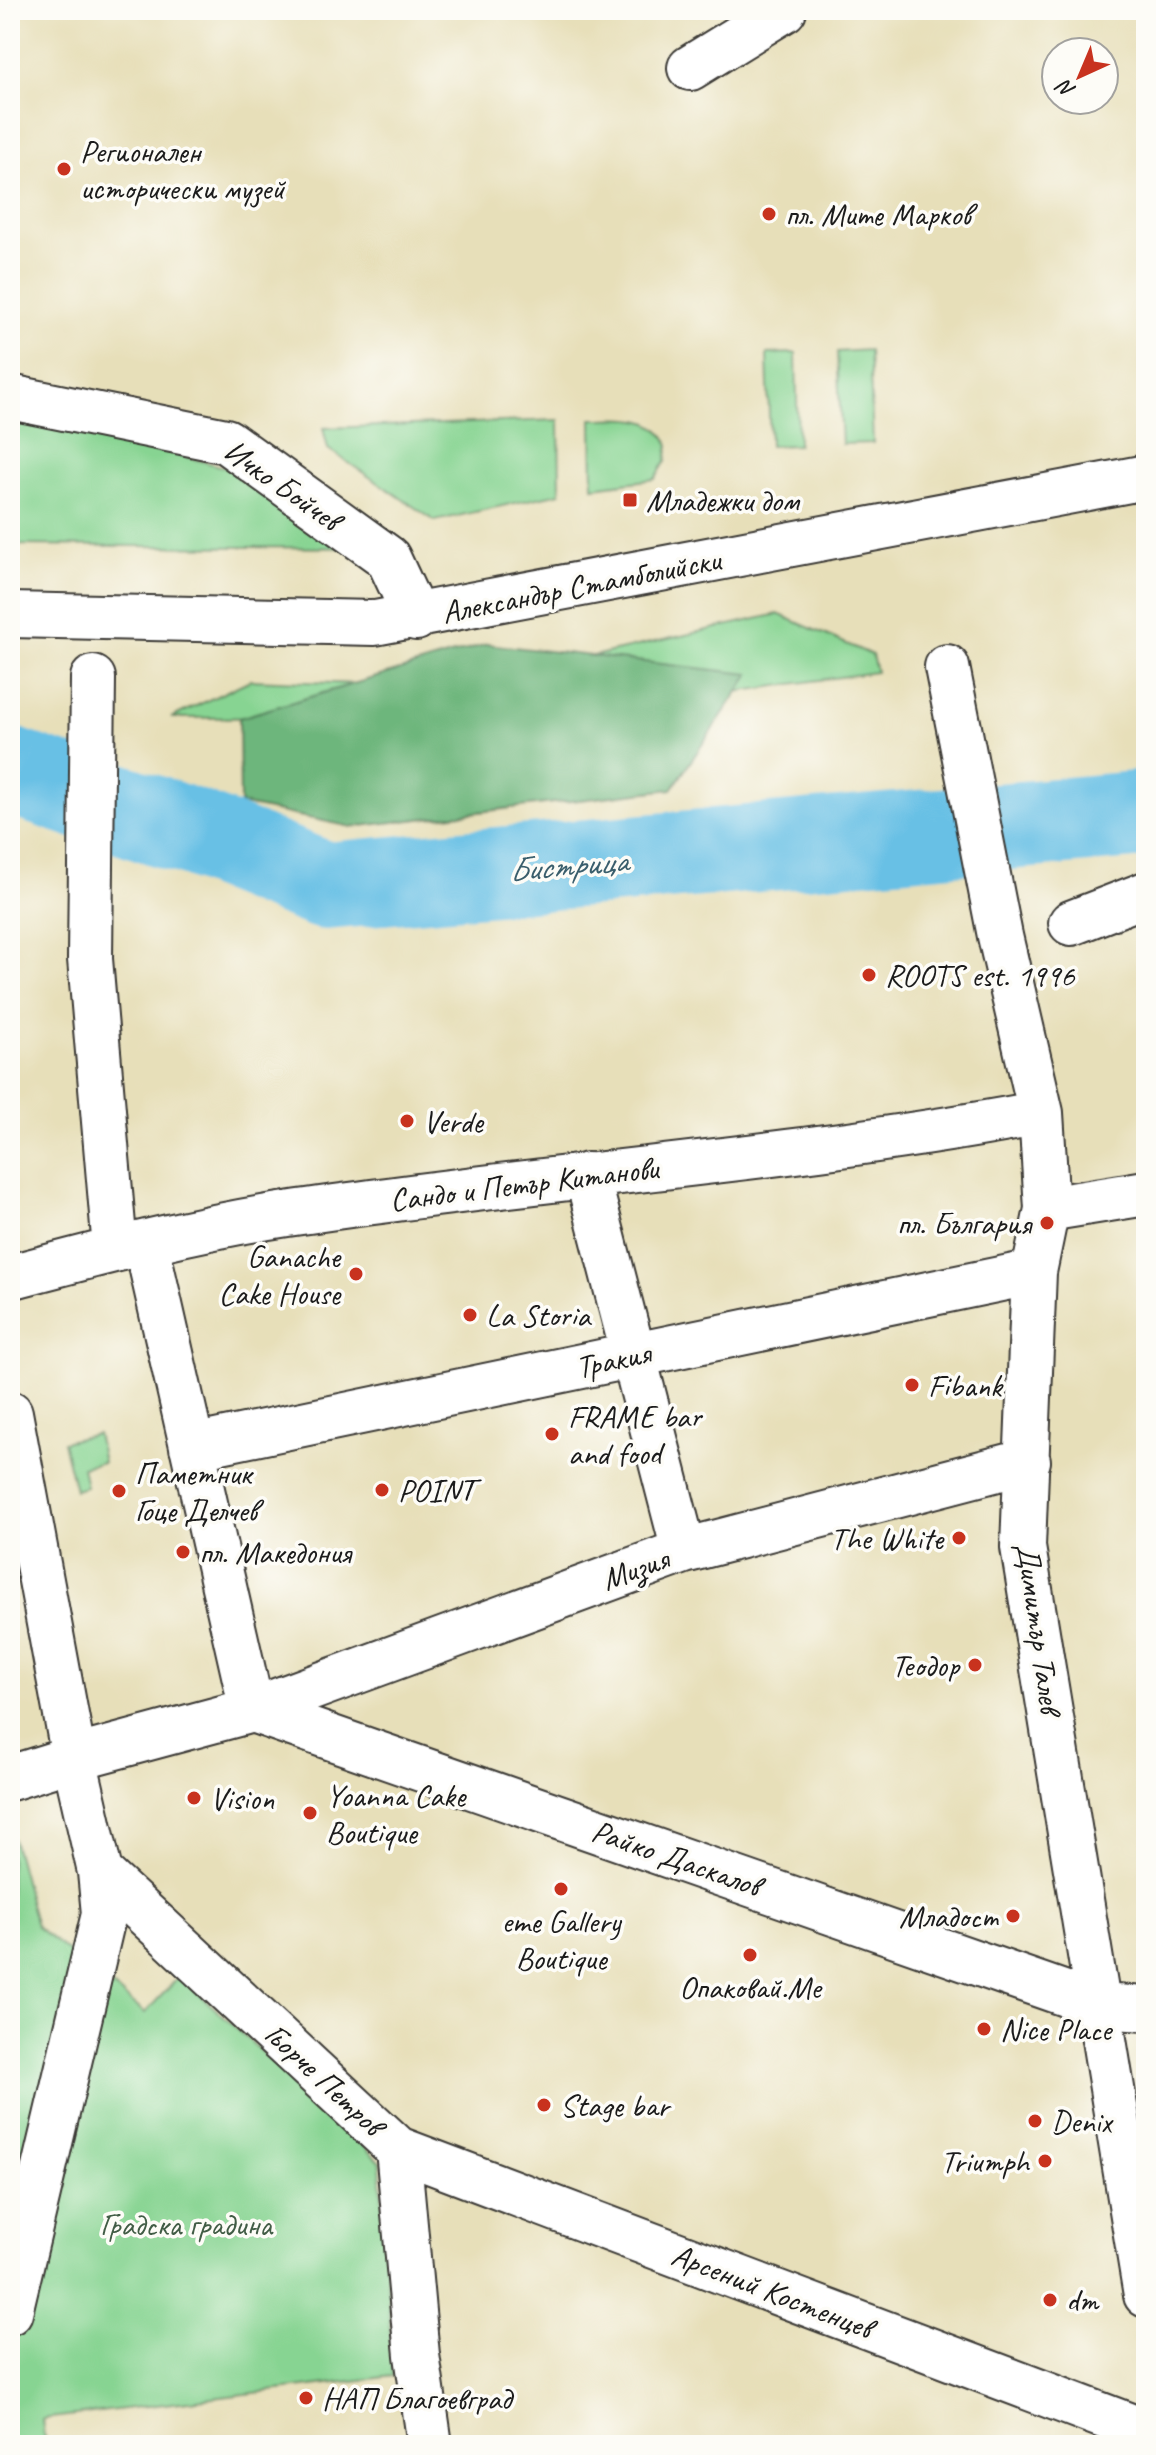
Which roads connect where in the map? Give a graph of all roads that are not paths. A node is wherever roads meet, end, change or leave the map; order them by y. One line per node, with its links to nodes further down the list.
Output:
1 (784, 10): 2 (street)
2 (690, 68)
3 (10, 397): 6 (street, Ичко Бойчев)
4 (1146, 477): 6 (street, Александър Стамболийски)
5 (10, 615): 6 (street, Александър Стамболийски)
6 (416, 618)
7 (947, 667): 11 (street, Димитър Талев)
8 (93, 678): 15 (street)
9 (1146, 894): 10 (street)
10 (1071, 923)
11 (1041, 1113): 12 (street, Сандо и Петър Китанови); 14 (street, Димитър Талев)
12 (587, 1175): 15 (street, Сандо и Петър Китанови); 18 (street)
13 (1146, 1193): 14 (street)
14 (1047, 1209): 16 (street, Димитър Талев)
15 (131, 1246): 17 (street, Сандо и Петър Китанови); 20 (street)
16 (1034, 1272): 18 (street, Тракия); 21 (street, Димитър Талев)
17 (10, 1277)
18 (633, 1355): 20 (street, Тракия); 22 (street)
19 (10, 1413): 24 (street)
20 (192, 1447): 23 (street)
21 (1028, 1461): 22 (street, Мизия); 27 (street, Димитър Талев)
22 (684, 1551): 23 (street, Мизия)
23 (252, 1710): 24 (street, Мизия); 27 (street, Райко Даскалов)
24 (74, 1758): 25 (street, Мизия); 26 (street)
25 (10, 1778)
26 (100, 1872): 29 (street, Гьорче Петров); 31 (street)
27 (1100, 2006): 28 (street, Райко Даскалов); 30 (street, Димитър Талев)
28 (1146, 2009)
29 (398, 2149): 32 (street, Арсений Костенцев); 33 (street, Гьорче Петров)
30 (1146, 2295)
31 (10, 2312)
32 (1146, 2432)
33 (430, 2445)

